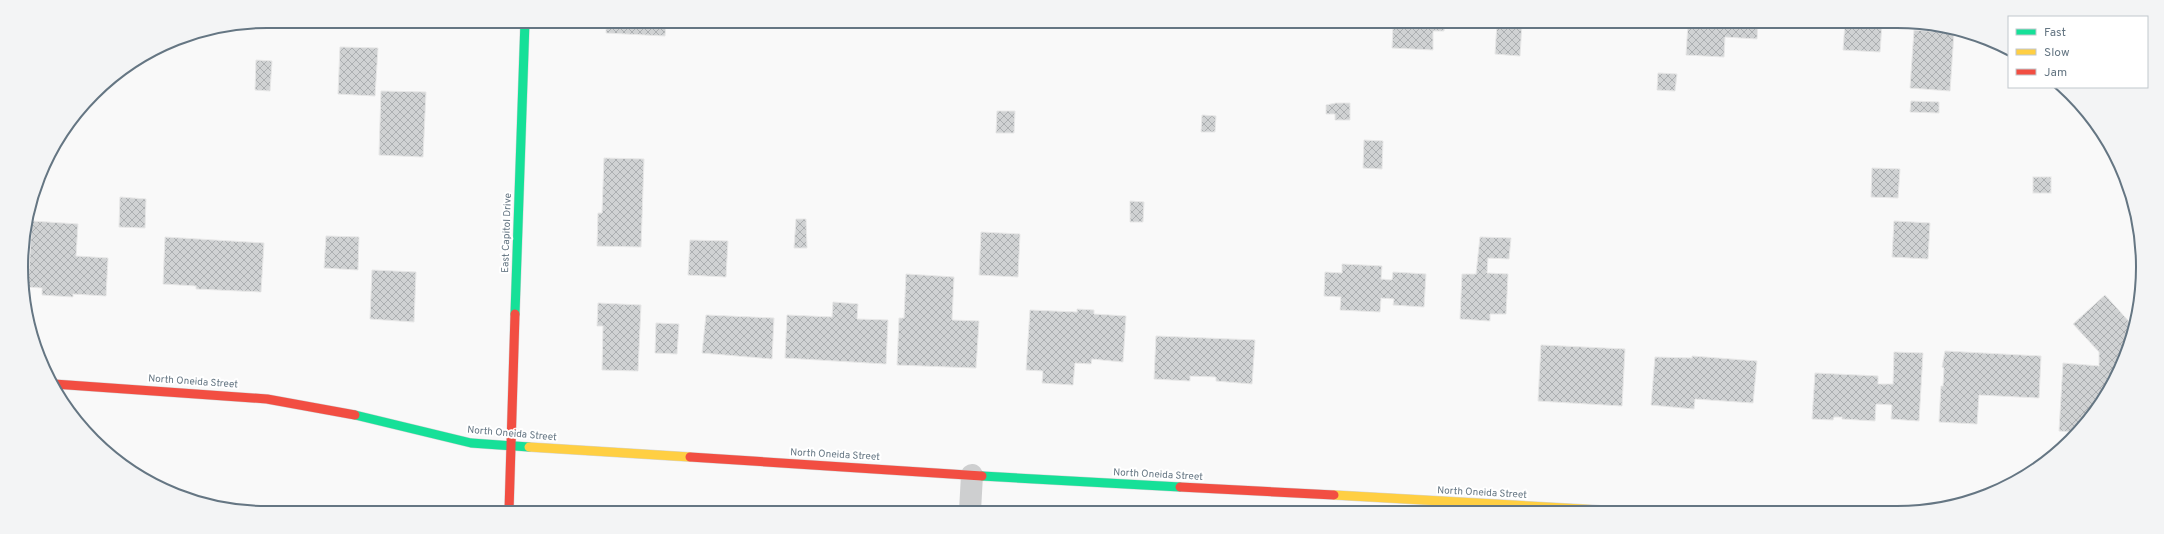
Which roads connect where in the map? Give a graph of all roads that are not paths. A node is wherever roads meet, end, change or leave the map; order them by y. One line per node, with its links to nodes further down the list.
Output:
1 (524, 28): 3 (street, East Capitol Drive)
2 (59, 384): 3 (street, North Oneida Street)
3 (511, 446): 4 (street, North Oneida Street); 5 (street, East Capitol Drive)
4 (972, 475): 6 (street); 7 (street, North Oneida Street)
5 (509, 506)
6 (970, 506)
7 (1427, 506)

